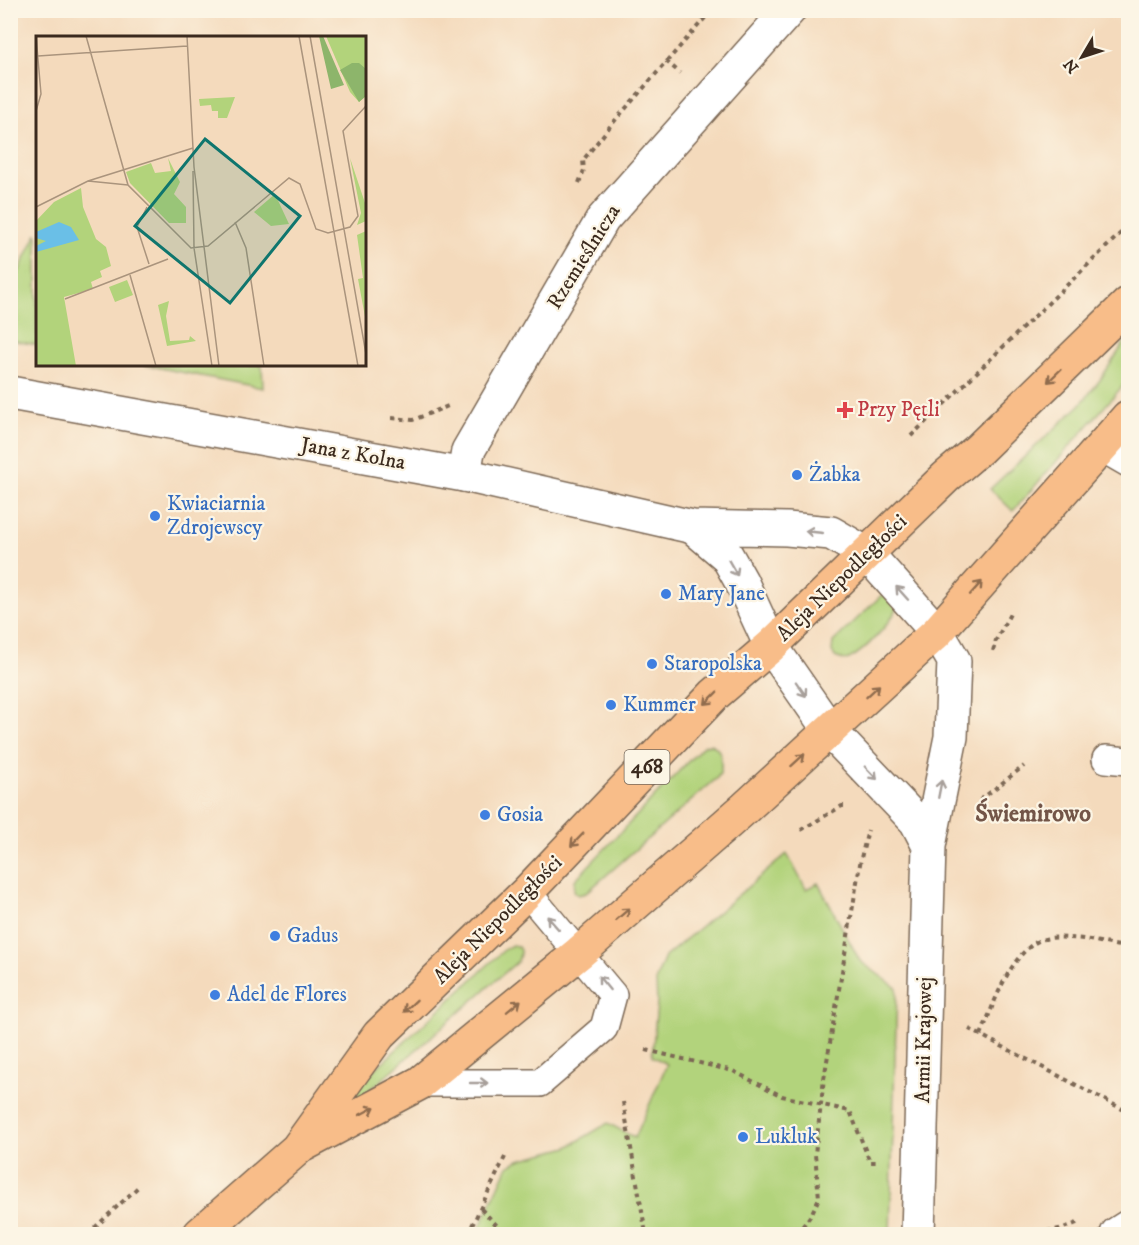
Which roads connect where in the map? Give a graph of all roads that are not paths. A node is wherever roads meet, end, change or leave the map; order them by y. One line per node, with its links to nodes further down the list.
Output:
1 (789, 10): 6 (street, Rzemieślnicza)
2 (1128, 304): 8 (main road, Aleja Niepodległości / 468, one-way to 8)
3 (10, 393): 6 (street, Jana z Kolna)
4 (1128, 417): 5 (main road, Aleja Niepodległości / 468)
5 (1115, 455): 9 (main road, Aleja Niepodległości / 468, one-way to 5)
6 (464, 475): 7 (street, Jana z Kolna)
7 (693, 527): 8 (street, Jana z Kolna, one-way to 7); 10 (street, Jana z Kolna, one-way to 10)
8 (867, 554): 9 (street, Jana z Kolna, one-way to 8); 10 (main road, Aleja Niepodległości / 468)
9 (937, 632): 11 (main road, Aleja Niepodległości / 468, one-way to 9); 12 (street, Armii Krajowej, one-way to 9)
10 (771, 646): 11 (street, Jana z Kolna, one-way to 11); 13 (main road, Aleja Niepodległości / 468, one-way to 13)
11 (831, 731): 12 (street, one-way to 12); 14 (main road, Aleja Niepodległości / 468, one-way to 11)
12 (929, 846): 19 (street, Armii Krajowej)
13 (527, 892): 14 (lane, one-way to 13); 16 (main road, Aleja Niepodległości / 468, one-way to 16)
14 (579, 953): 15 (main road, Aleja Niepodległości / 468, one-way to 14); 15 (lane, one-way to 14)
15 (420, 1083): 16 (main road, Aleja Niepodległości / 468, one-way to 15)
16 (297, 1149): 18 (main road, Aleja Niepodległości / 468)
17 (1128, 1227): 20 (street)
18 (200, 1234)
19 (918, 1234)
20 (1117, 1234)

